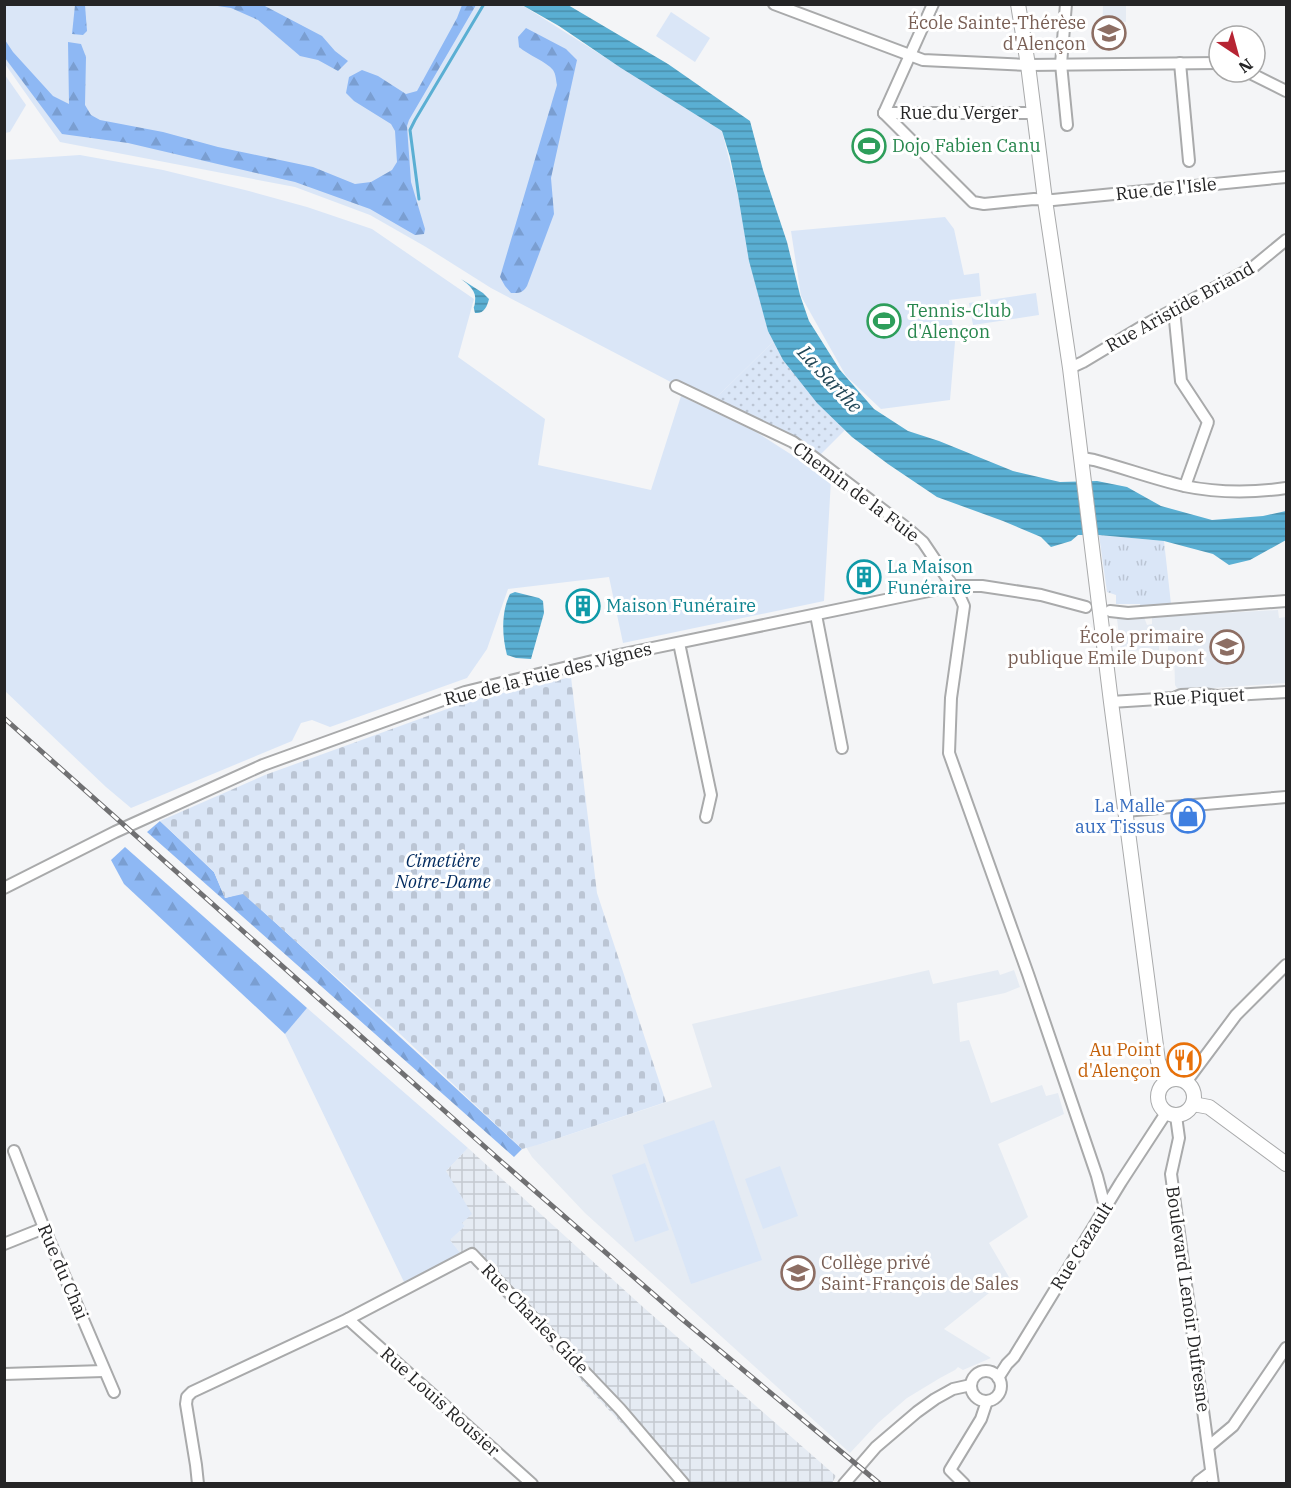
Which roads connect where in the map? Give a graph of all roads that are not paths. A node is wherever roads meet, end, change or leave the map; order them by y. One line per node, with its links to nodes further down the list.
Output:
1 (774, 4): 5 (street)
2 (933, 4): 5 (street)
3 (1018, 4): 9 (main road)
4 (1066, 4): 8 (street)
5 (911, 55): 9 (street); 12 (street)
6 (1180, 63): 7 (street); 8 (street); 15 (street)
7 (1207, 63)
8 (1061, 64): 9 (street); 14 (street)
9 (1028, 65): 13 (main road)
10 (1267, 81): 11 (street)
11 (1287, 91)
12 (884, 113): 13 (street, Rue du Verger); 17 (street, Rue de l'Isle)
13 (1034, 113): 17 (main road)
14 (1067, 125)
15 (1189, 161)
16 (1287, 177): 17 (street, Rue de l'Isle)
17 (1045, 200): 20 (main road)
18 (1287, 240): 19 (street, Rue Aristide Briand)
19 (1174, 310): 20 (street, Rue Aristide Briand); 23 (street)
20 (1070, 368): 22 (main road)
21 (676, 386): 25 (street, Chemin de la Fuie)
22 (1082, 458): 23 (street); 32 (main road)
23 (1185, 486): 24 (street)
24 (1287, 488)
25 (953, 586): 27 (street, Rue de la Fuie des Vignes); 29 (street, Rue de la Fuie des Vignes); 45 (street, Chemin de la Fuie)
26 (1287, 601): 28 (street)
27 (1086, 607)
28 (1110, 611)
29 (816, 615): 30 (street, Rue de la Fuie des Vignes); 33 (street)
30 (680, 643): 36 (street); 37 (street, Rue de la Fuie des Vignes)
31 (1287, 692): 32 (street, Rue Piquet)
32 (1111, 702): 35 (main road)
33 (842, 747)
34 (1287, 797): 35 (street)
35 (1125, 811): 39 (main road)
36 (706, 817)
37 (4, 888)
38 (1287, 965): 40 (street)
39 (1167, 1081): 40 (main road); 42 (main road)
40 (1186, 1082): 41 (main road)
41 (1193, 1104): 42 (main road); 44 (main road)
42 (1171, 1114): 46 (street, Rue Cazault); 58 (street, Boulevard Lenoir Dufresne)
43 (14, 1151): 48 (street, Rue du Chai)
44 (1287, 1164)
45 (1097, 1176): 46 (street); 47 (street, Chemin de la Fuie)
46 (1121, 1182): 47 (street, Rue Cazault)
47 (1106, 1208): 54 (street, Rue Cazault)
48 (44, 1228): 49 (street); 52 (street, Rue du Chai)
49 (4, 1244)
50 (348, 1319): 60 (street, Rue Charles Gide); 61 (street, Rue Louis Rousier); 62 (street, Rue Charles Gide)
51 (1287, 1348): 58 (street)
52 (104, 1371): 53 (street); 56 (street, Rue du Chai)
53 (4, 1374)
54 (998, 1378): 55 (street); 57 (street, Rue Cazault)
55 (971, 1385): 57 (street); 63 (street)
56 (114, 1392)
57 (987, 1401): 64 (street, Rue Cazault)
58 (1209, 1446): 59 (street, Boulevard Lenoir Dufresne)
59 (1212, 1478): 65 (street)
60 (198, 1484)
61 (532, 1484)
62 (684, 1484)
63 (844, 1484)
64 (964, 1484)
65 (1197, 1484)

